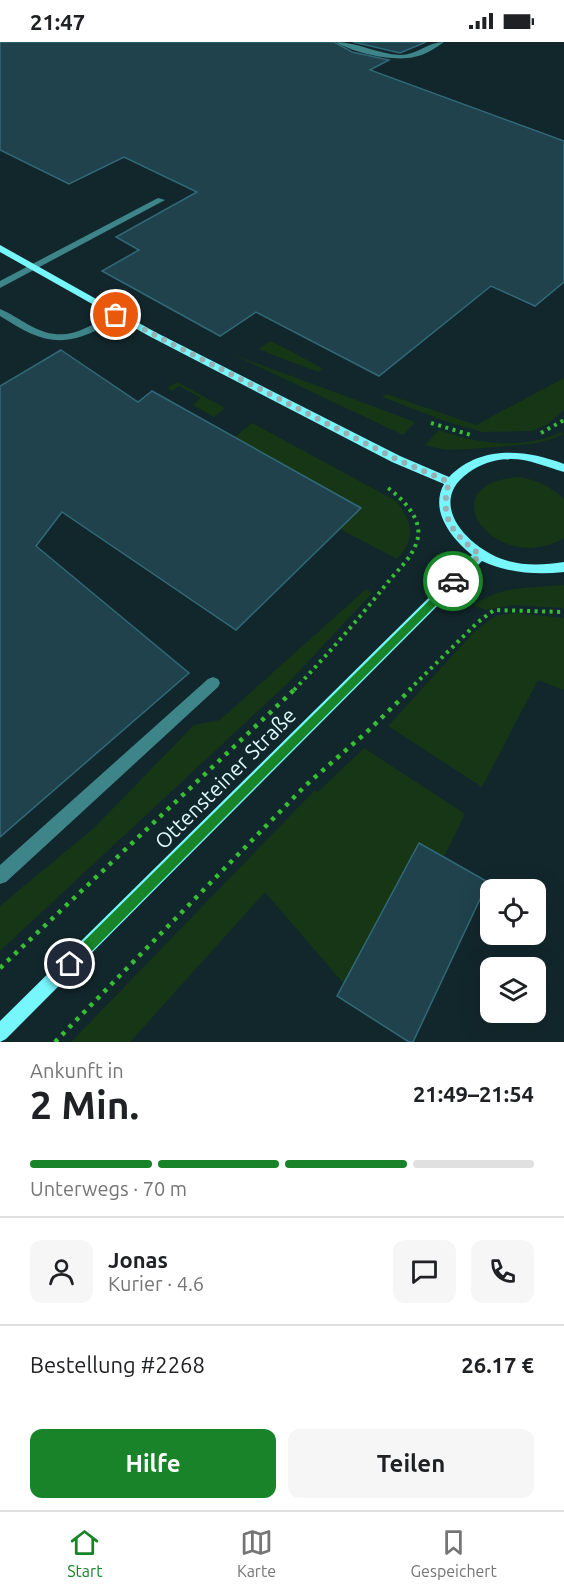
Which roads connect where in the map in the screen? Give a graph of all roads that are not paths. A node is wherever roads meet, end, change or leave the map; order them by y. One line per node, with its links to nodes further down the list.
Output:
1 (339, 42): 4 (lane)
2 (364, 42): 4 (lane)
3 (441, 42): 4 (lane)
4 (382, 52)
5 (161, 200): 7 (lane)
6 (0, 248): 7 (street)
7 (32, 267): 8 (lane); 10 (street)
8 (0, 285)
9 (0, 312): 10 (lane)
10 (116, 315): 12 (street)
11 (564, 468): 12 (street)
12 (449, 482): 13 (street)
13 (480, 555): 14 (street); 17 (street, Ottensteiner Straße)
14 (564, 567)
15 (213, 683): 16 (lane)
16 (0, 876)
17 (0, 1033)

